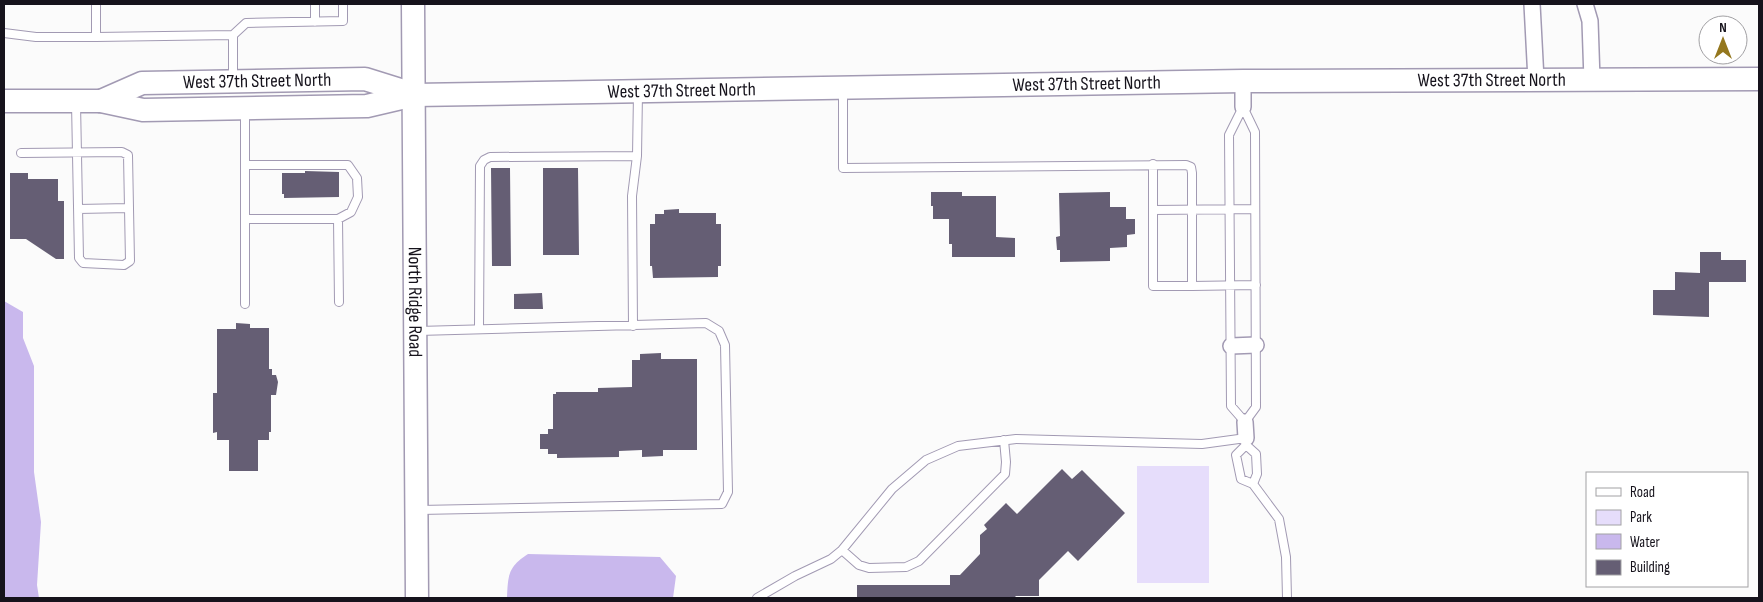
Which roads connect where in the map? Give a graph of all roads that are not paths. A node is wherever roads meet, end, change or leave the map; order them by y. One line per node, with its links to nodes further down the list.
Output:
1 (96, 4): 10 (lane)
2 (315, 4): 7 (lane)
3 (343, 4): 7 (lane)
4 (413, 4): 18 (street, North Ridge Road)
5 (1532, 4): 12 (street)
6 (1585, 4): 13 (street)
7 (315, 22): 9 (lane)
8 (4, 33): 10 (lane)
9 (233, 35): 10 (lane); 14 (lane)
10 (96, 37)
11 (1759, 79): 13 (street, West 37th Street North)
12 (1536, 80): 13 (street, West 37th Street North); 15 (street, West 37th Street North)
13 (1592, 80)
14 (233, 81): 18 (street, West 37th Street North); 21 (street, West 37th Street North)
15 (1243, 81): 16 (street, West 37th Street North); 22 (street)
16 (843, 87): 17 (street, West 37th Street North); 27 (lane)
17 (638, 91): 18 (street, West 37th Street North); 26 (lane)
18 (414, 95): 23 (street, West 37th Street North); 44 (street, North Ridge Road)
19 (4, 101): 20 (street, West 37th Street North)
20 (76, 101): 21 (street, West 37th Street North); 24 (lane)
21 (101, 101): 23 (street, West 37th Street North)
22 (1243, 107): 31 (lane); 32 (lane)
23 (245, 108): 28 (lane)
24 (78, 152): 25 (lane); 29 (lane); 30 (lane)
25 (21, 153)
26 (637, 156): 42 (lane); 43 (lane)
27 (1153, 164): 33 (lane); 34 (lane)
28 (245, 165): 35 (lane); 36 (lane)
29 (129, 208): 30 (lane); 30 (lane)
30 (78, 209)
31 (1230, 209): 32 (lane); 34 (lane); 37 (lane)
32 (1255, 209): 38 (lane)
33 (1153, 210): 34 (lane); 39 (lane)
34 (1192, 210): 39 (lane)
35 (338, 218): 36 (lane); 40 (lane)
36 (245, 219): 41 (lane)
37 (1230, 285): 38 (lane); 39 (lane); 46 (lane)
38 (1256, 285): 45 (lane)
39 (1192, 286)
40 (339, 302)
41 (245, 304)
42 (633, 326): 43 (lane); 50 (lane)
43 (480, 329): 44 (lane)
44 (416, 331): 50 (street, North Ridge Road)
45 (1256, 345): 46 (street); 47 (lane)
46 (1230, 346): 47 (lane)
47 (1246, 435): 48 (lane); 49 (lane); 49 (lane)
48 (1004, 440): 51 (lane); 51 (lane)
49 (1253, 484): 54 (lane)
50 (416, 510): 52 (street, North Ridge Road)
51 (842, 550): 53 (lane)
52 (417, 598)
53 (757, 598)
54 (1287, 598)

